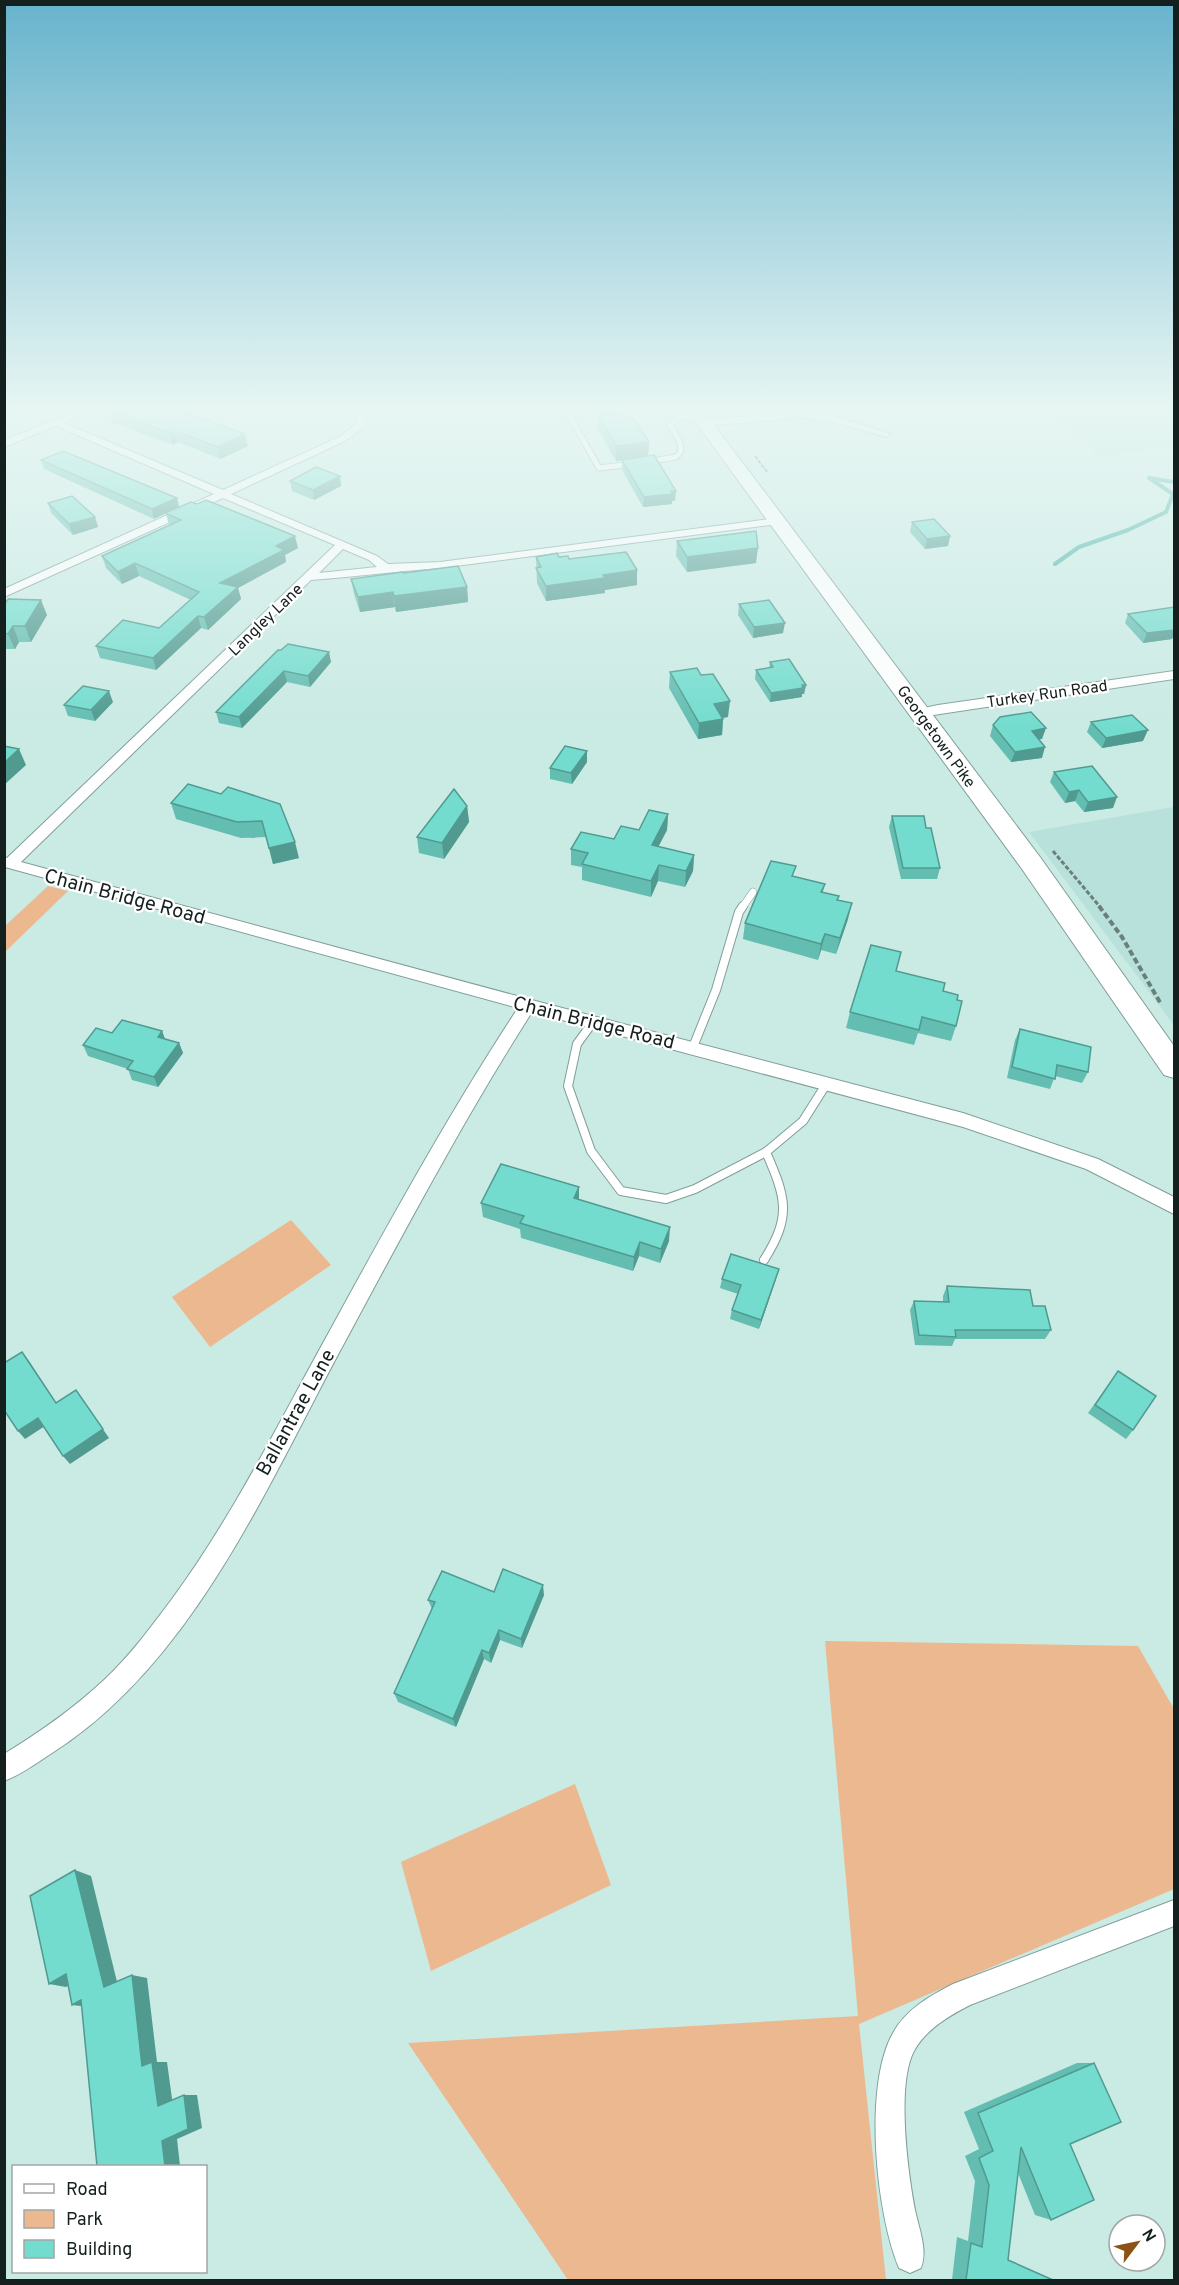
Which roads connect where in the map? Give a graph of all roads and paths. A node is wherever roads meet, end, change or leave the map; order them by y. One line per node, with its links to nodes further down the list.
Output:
1 (172, 516): 8 (street)
2 (273, 516): 5 (street)
3 (774, 516): 4 (main road, Georgetown Pike)
4 (778, 521): 6 (street, Langley Lane); 10 (main road, Georgetown Pike)
5 (341, 545): 6 (street); 7 (street)
6 (386, 568): 7 (street, Langley Lane)
7 (309, 577): 11 (street, Langley Lane)
8 (4, 594)
9 (1174, 675): 10 (street, Turkey Run Road)
10 (920, 713): 16 (main road, Georgetown Pike)
11 (8, 863): 13 (street, Chain Bridge Road)
12 (753, 892): 15 (lane)
13 (528, 1005): 14 (street, Chain Bridge Road); 21 (street, Ballantrae Lane)
14 (592, 1022): 15 (street, Chain Bridge Road); 18 (lane)
15 (693, 1047): 17 (street, Chain Bridge Road)
16 (1174, 1067)
17 (827, 1083): 18 (lane); 19 (street, Chain Bridge Road)
18 (766, 1152): 20 (lane)
19 (1174, 1206)
20 (764, 1260)
21 (4, 1769)
22 (1174, 1913): 23 (street)
23 (910, 2257)

